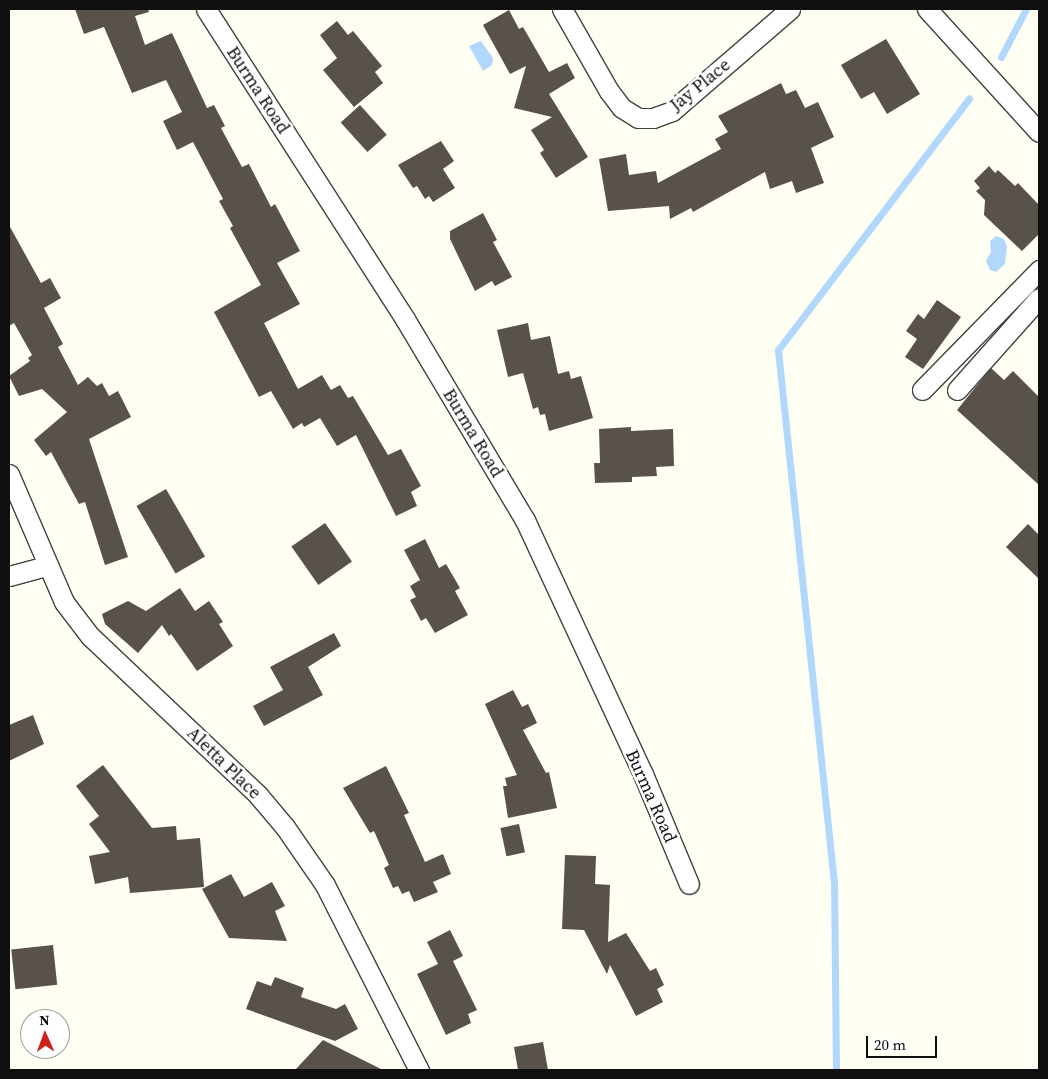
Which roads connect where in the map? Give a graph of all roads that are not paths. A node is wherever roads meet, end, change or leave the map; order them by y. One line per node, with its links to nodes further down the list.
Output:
1 (206, 9): 13 (street, Burma Road)
2 (562, 9): 3 (street, Jay Place)
3 (790, 9)
4 (927, 9): 5 (street)
5 (1039, 132)
6 (1039, 270): 8 (street)
7 (1039, 298): 9 (street)
8 (922, 390)
9 (957, 390)
10 (9, 474): 11 (street, Aletta Place)
11 (47, 566): 12 (street); 14 (street, Aletta Place)
12 (9, 576)
13 (689, 884)
14 (419, 1070)

